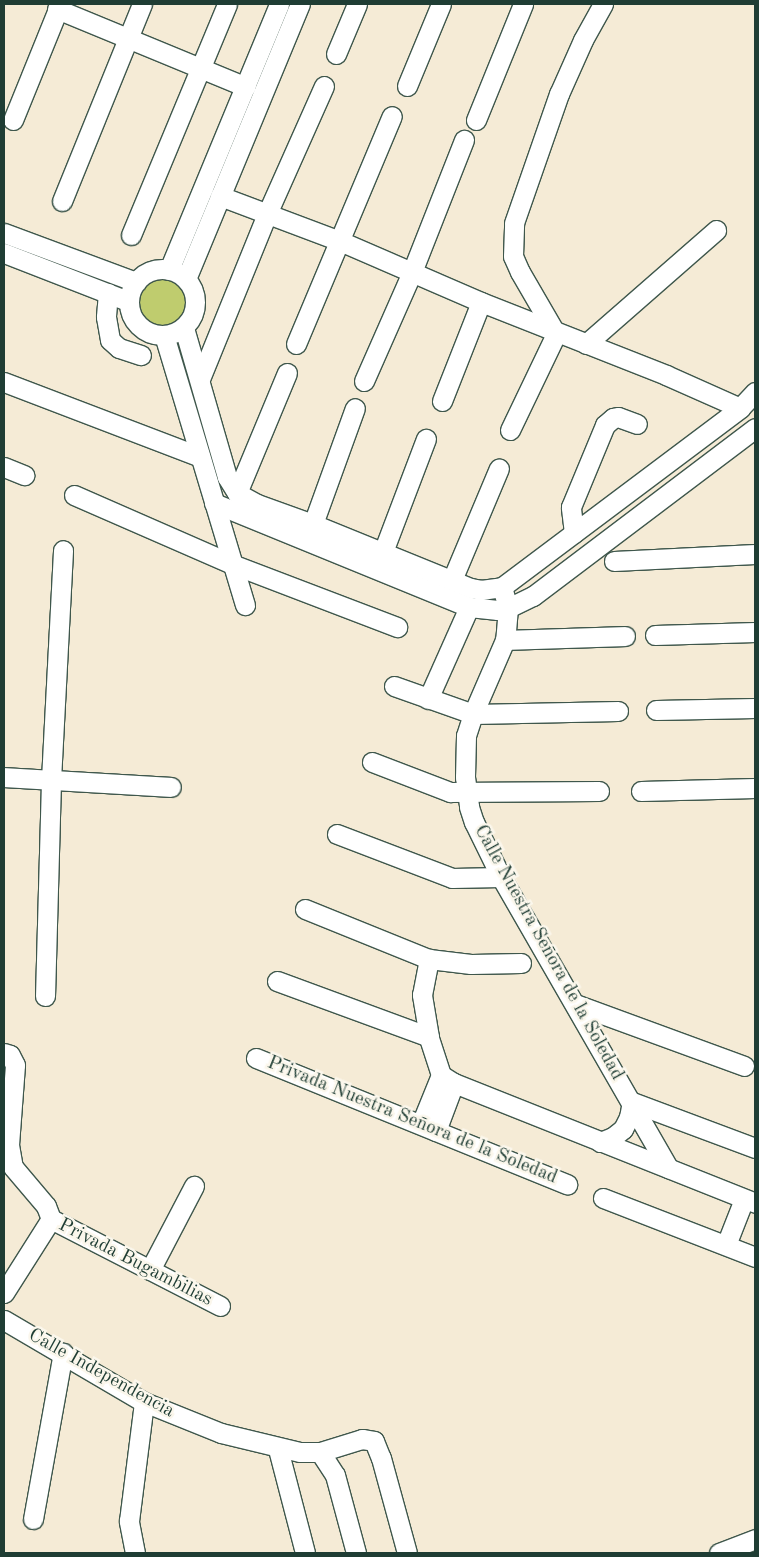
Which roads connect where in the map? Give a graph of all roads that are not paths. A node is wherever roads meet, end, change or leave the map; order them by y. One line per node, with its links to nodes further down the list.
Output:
1 (142, 4): 10 (street)
2 (227, 4): 12 (street)
3 (279, 4): 15 (street)
4 (300, 4): 20 (street)
5 (357, 4): 11 (street)
6 (441, 4): 14 (street)
7 (523, 4): 18 (street)
8 (603, 4): 36 (street)
9 (58, 6): 10 (street); 17 (street)
10 (127, 38): 12 (street); 21 (street)
11 (336, 54)
12 (201, 67): 15 (street); 25 (street)
13 (324, 86): 22 (street)
14 (407, 86)
15 (246, 87): 28 (street)
16 (392, 116): 26 (street)
17 (12, 120)
18 (476, 120)
19 (464, 140): 29 (street)
20 (220, 196): 22 (street); 30 (street)
21 (62, 201)
22 (267, 214): 26 (street); 42 (street)
23 (716, 230): 39 (street)
24 (4, 233): 31 (street)
25 (131, 235)
26 (340, 241): 29 (street); 38 (street)
27 (4, 253): 32 (street)
28 (169, 270): 30 (street); 31 (street)
29 (412, 272): 34 (street); 43 (street)
30 (186, 279): 35 (street)
31 (136, 282): 33 (street)
32 (108, 293): 33 (street); 40 (street)
33 (128, 301): 37 (street)
34 (481, 302): 36 (street); 46 (street)
35 (184, 328): 37 (street); 42 (street)
36 (556, 334): 39 (street); 51 (street)
37 (164, 335): 53 (street)
38 (296, 344)
39 (586, 344): 48 (street)
40 (142, 355)
41 (287, 373): 57 (street)
42 (200, 379): 57 (street)
43 (364, 381)
44 (4, 382): 53 (street)
45 (755, 392): 48 (street)
46 (442, 401)
47 (355, 408): 60 (street)
48 (740, 408): 61 (street)
49 (637, 424): 61 (street)
50 (755, 428): 71 (street)
51 (510, 430)
52 (426, 439): 63 (street)
53 (200, 457): 59 (street)
54 (4, 468): 56 (street)
55 (499, 468): 67 (street)
56 (24, 475)
57 (237, 493): 60 (street)
58 (74, 495): 66 (street)
59 (214, 503): 66 (street); 70 (street)
60 (313, 524): 63 (street)
61 (574, 533): 68 (street)
62 (63, 550): 85 (street)
63 (383, 552): 67 (street)
64 (755, 554): 65 (street)
65 (614, 561)
66 (232, 564): 69 (street); 72 (street)
67 (452, 580): 68 (street)
68 (502, 587): 71 (street, Calle Nuestra Señora de la Soledad)
69 (245, 605)
70 (469, 607): 71 (street); 78 (street)
71 (508, 608): 76 (street, Calle Nuestra Señora de la Soledad)
72 (397, 627)
73 (755, 632): 74 (street)
74 (655, 635)
75 (625, 636): 76 (street)
76 (505, 640): 82 (street, Calle Nuestra Señora de la Soledad)
77 (394, 686): 78 (street)
78 (428, 699): 82 (street)
79 (755, 708): 80 (street)
80 (656, 710)
81 (618, 711): 82 (street)
82 (473, 714): 90 (street, Calle Nuestra Señora de la Soledad)
83 (372, 762): 90 (street)
84 (4, 777): 85 (street)
85 (51, 780): 86 (street); 97 (street)
86 (171, 787)
87 (755, 788): 89 (street)
88 (599, 790): 90 (street)
89 (641, 791)
90 (466, 793): 92 (street, Calle Nuestra Señora de la Soledad)
91 (337, 834): 92 (street)
92 (501, 877): 98 (street, Calle Nuestra Señora de la Soledad)
93 (305, 909): 94 (street)
94 (429, 959): 95 (street); 99 (street)
95 (521, 963)
96 (277, 981): 99 (street)
97 (45, 996)
98 (575, 1004): 102 (street); 104 (street, Calle Nuestra Señora de la Soledad)
99 (429, 1038): 103 (street)
100 (4, 1053): 113 (street)
101 (256, 1058): 105 (street, Privada Nuestra Señora de la Soledad)
102 (744, 1066)
103 (447, 1079): 105 (street); 106 (street)
104 (632, 1102): 106 (street); 107 (street); 108 (street, Calle Nuestra Señora de la Soledad)
105 (428, 1127): 109 (street, Privada Nuestra Señora de la Soledad)
106 (600, 1142): 108 (street)
107 (755, 1148)
108 (668, 1168): 112 (street)
109 (567, 1184)
110 (194, 1186): 116 (street)
111 (603, 1198): 114 (street)
112 (750, 1201): 114 (street)
113 (51, 1219): 116 (street, Privada Bugambilias); 117 (street)
114 (726, 1245): 115 (street)
115 (755, 1257)
116 (150, 1270): 118 (street, Privada Bugambilias)
117 (4, 1293)
118 (220, 1306)
119 (4, 1320): 120 (street, Calle Independencia)
120 (63, 1353): 121 (street, Calle Independencia); 124 (street)
121 (144, 1402): 122 (street, Calle Independencia); 126 (street)
122 (278, 1449): 123 (street, Calle Independencia); 127 (street)
123 (320, 1452): 128 (street); 129 (street, Calle Independencia)
124 (33, 1519)
125 (755, 1539): 130 (street)
126 (135, 1553)
127 (304, 1553)
128 (356, 1553)
129 (407, 1553)
130 (718, 1553)

